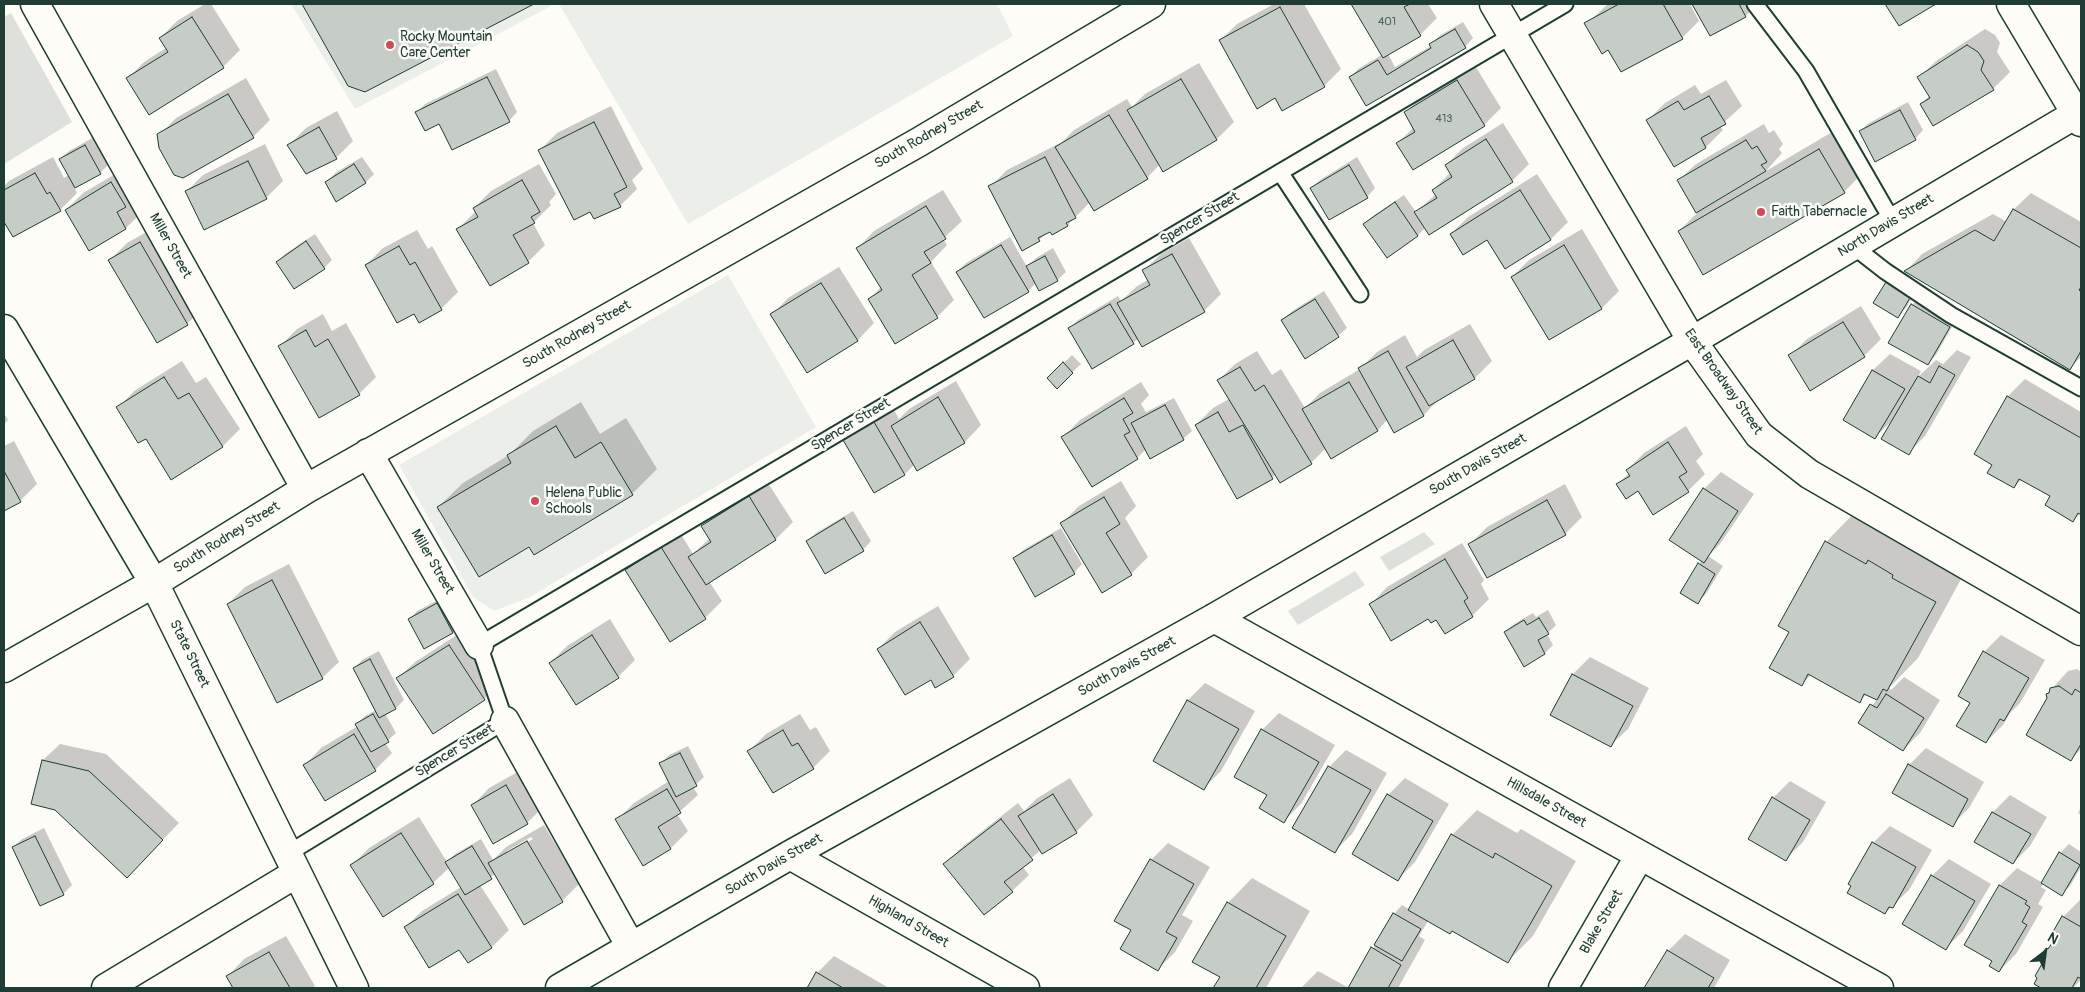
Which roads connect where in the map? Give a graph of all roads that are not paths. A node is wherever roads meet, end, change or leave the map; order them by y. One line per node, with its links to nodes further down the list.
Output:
1 (35, 4): 17 (street, Miller Street)
2 (1151, 4): 16 (street, South Rodney Street)
3 (1494, 4): 7 (street, East Broadway Street)
4 (1565, 4): 7 (lane, Spencer Street)
5 (1755, 4): 10 (lane)
6 (2011, 4): 8 (street)
7 (1512, 35): 9 (lane, Spencer Street); 14 (street, East Broadway Street)
8 (2079, 116): 10 (street, North Davis Street)
9 (1280, 172): 12 (lane); 21 (lane, Spencer Street)
10 (1894, 222): 11 (street, North Davis Street)
11 (1853, 246): 14 (street, North Davis Street); 15 (lane)
12 (1360, 294)
13 (4, 329): 18 (street, State Street)
14 (1692, 341): 19 (street, South Davis Street); 20 (street, East Broadway Street)
15 (2081, 388)
16 (368, 453): 17 (street, South Rodney Street); 21 (street, Miller Street)
17 (306, 489): 18 (street, South Rodney Street)
18 (154, 584): 22 (street, South Rodney Street); 26 (street, State Street)
19 (1214, 618): 24 (street, South Davis Street); 25 (street, Hillsdale Street)
20 (2081, 631)
21 (479, 644): 23 (lane, Spencer Street)
22 (4, 668)
23 (505, 721): 26 (lane, Spencer Street); 27 (street)
24 (790, 856): 27 (street, South Davis Street); 31 (street, Highland Street)
25 (1640, 856): 32 (street, Blake Street); 33 (street, Hillsdale Street)
26 (292, 864): 28 (street, Spencer Street); 29 (street, State Street)
27 (631, 947): 30 (street, South Davis Street)
28 (106, 988)
29 (354, 988)
30 (560, 988)
31 (1025, 988)
32 (1563, 988)
33 (1879, 988)

